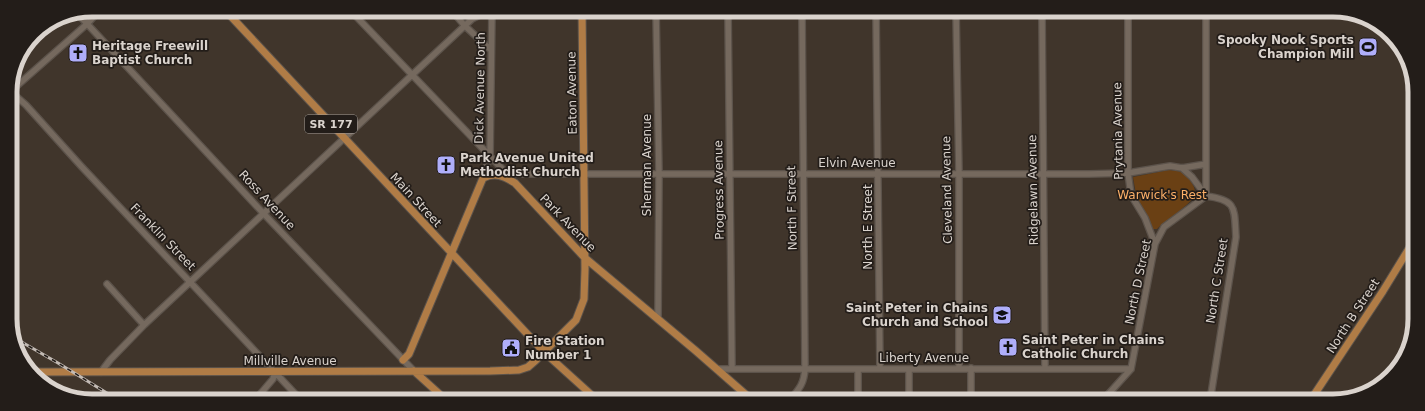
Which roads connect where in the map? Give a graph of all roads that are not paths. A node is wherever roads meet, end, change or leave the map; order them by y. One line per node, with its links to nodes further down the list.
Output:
1 (94, 17): 17 (street)
2 (233, 17): 23 (main road, Main Street / SR 177)
3 (357, 17): 20 (street, Park Avenue)
4 (458, 17): 18 (street)
5 (476, 17): 18 (street)
6 (492, 17): 19 (street, Dick Avenue North)
7 (582, 17): 27 (main road, Eaton Avenue)
8 (656, 17): 30 (street, Sherman Avenue)
9 (728, 17): 31 (street, Progress Avenue)
10 (802, 17): 32 (street, North F Street)
11 (876, 17): 33 (street, North E Street)
12 (956, 17): 34 (street, Cleveland Avenue)
13 (1042, 17): 28 (street, Ridgelawn Avenue)
14 (1128, 17): 35 (street, Prytania Avenue)
15 (1206, 17): 25 (street)
16 (82, 18): 17 (street, Ross Avenue)
17 (87, 24): 21 (street); 39 (street, Ross Avenue)
18 (466, 26): 19 (street); 20 (street)
19 (491, 50): 24 (street, Dick Avenue North)
20 (412, 75): 23 (street); 24 (street, Park Avenue)
21 (17, 85)
22 (17, 97): 44 (street, Franklin Street)
23 (345, 139): 39 (street); 42 (main road, Main Street / SR 177)
24 (490, 156): 29 (street, Park Avenue); 36 (street, Dick Avenue North)
25 (1206, 164): 26 (street, Elvin Avenue); 38 (street)
26 (1182, 168): 35 (street, Elvin Avenue); 38 (street)
27 (584, 173): 29 (street, Elvin Avenue); 30 (street, Elvin Avenue); 43 (main road, Eaton Avenue)
28 (1043, 173): 34 (street, Elvin Avenue); 35 (street, Elvin Avenue); 57 (street, Ridgelawn Avenue)
29 (506, 174): 37 (street, Park Avenue)
30 (659, 174): 31 (street, Elvin Avenue); 46 (street, Sherman Avenue)
31 (730, 174): 32 (street, Elvin Avenue); 53 (street, Progress Avenue)
32 (803, 174): 33 (street, Elvin Avenue); 54 (street, North F Street)
33 (879, 174): 34 (street, Elvin Avenue); 55 (street, North E Street)
34 (958, 174): 50 (street, Cleveland Avenue)
35 (1128, 174): 40 (street, Prytania Avenue)
36 (483, 178): 37 (main road); 42 (main road, Dick Avenue North)
37 (514, 183): 43 (main road, Park Avenue)
38 (1206, 196): 40 (street, North D Street); 74 (street, North C Street)
39 (264, 214): 44 (street); 49 (street, Ross Avenue)
40 (1155, 244): 58 (street, North D Street)
41 (1408, 250): 75 (main road, North B Street)
42 (451, 253): 48 (main road, Main Street / SR 177); 49 (main road, Dick Avenue North)
43 (585, 258): 46 (main road, Park Avenue); 48 (main road, Eaton Avenue)
44 (191, 282): 47 (street); 63 (street, Franklin Street)
45 (107, 284): 47 (street)
46 (658, 319): 52 (main road, Park Avenue)
47 (144, 325): 62 (street)
48 (544, 352): 60 (main road, Millville Avenue); 67 (main road, Main Street)
49 (403, 360): 60 (street, Ross Avenue)
50 (959, 368): 51 (street, Liberty Avenue); 56 (street, Liberty Avenue)
51 (971, 368): 57 (street, Liberty Avenue); 72 (street)
52 (717, 369): 53 (street, Liberty Avenue); 68 (main road, Park Avenue)
53 (732, 369): 54 (street, Liberty Avenue)
54 (805, 369): 59 (street, Liberty Avenue); 69 (street, North F Street)
55 (880, 369): 56 (street, Liberty Avenue); 59 (street, Liberty Avenue)
56 (909, 369): 71 (street)
57 (1045, 369): 58 (street, Liberty Avenue)
58 (1131, 369): 73 (street)
59 (858, 370): 70 (street)
60 (414, 371): 63 (main road, Millville Avenue); 66 (main road, Ross Avenue)
61 (40, 372): 62 (main road, Millville Avenue)
62 (100, 372): 63 (main road, Millville Avenue)
63 (275, 372): 64 (street); 65 (street, Franklin Street)
64 (260, 394)
65 (295, 394)
66 (439, 394)
67 (590, 394)
68 (745, 394)
69 (795, 394)
70 (858, 394)
71 (909, 394)
72 (971, 394)
73 (1108, 394)
74 (1211, 394)
75 (1315, 394)

